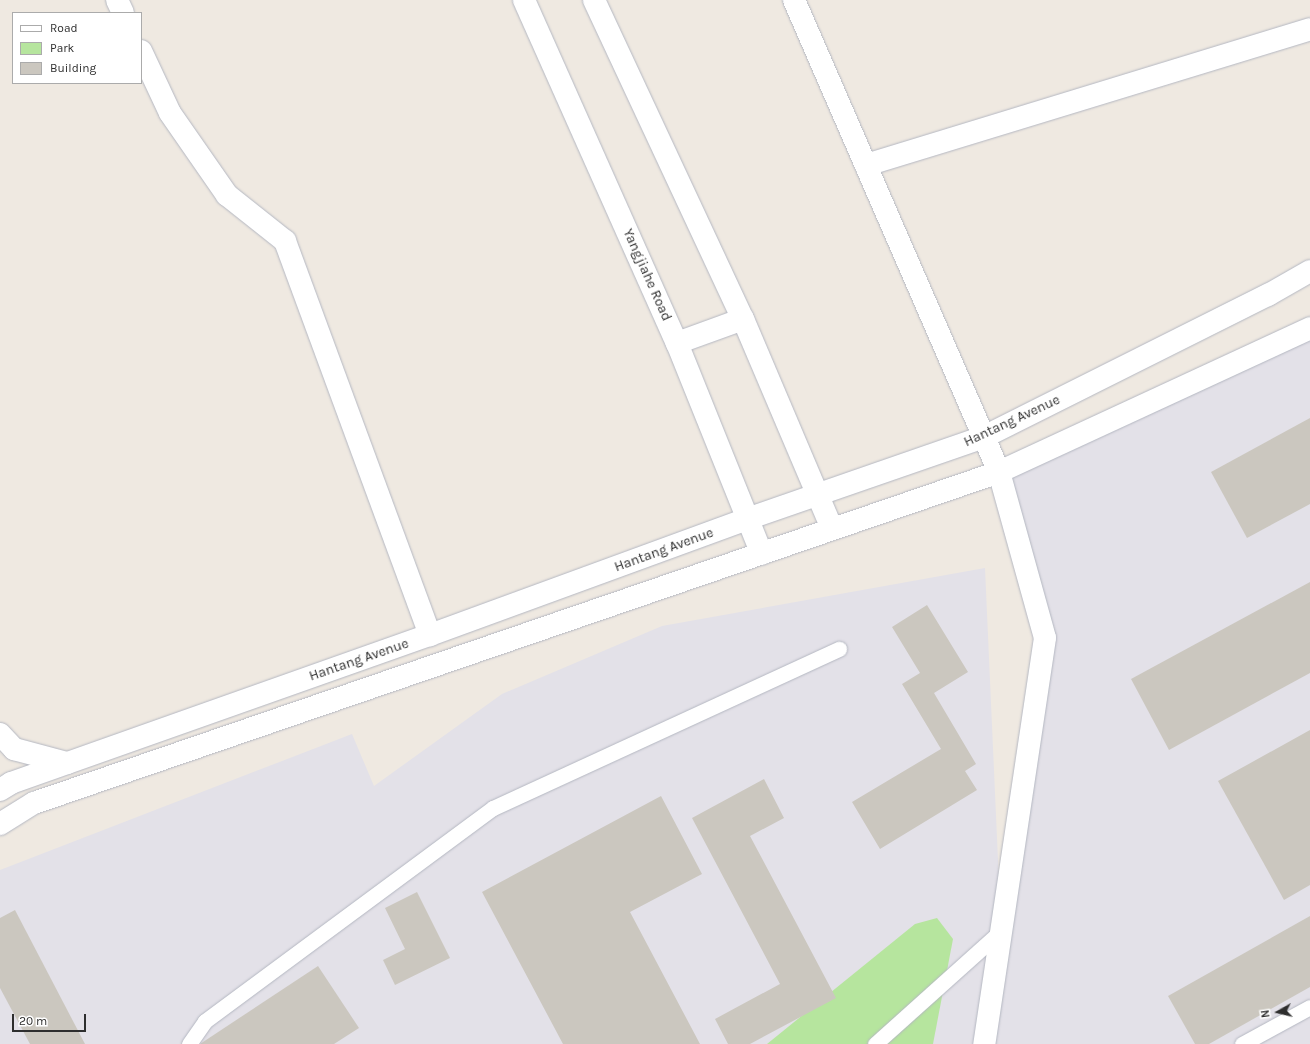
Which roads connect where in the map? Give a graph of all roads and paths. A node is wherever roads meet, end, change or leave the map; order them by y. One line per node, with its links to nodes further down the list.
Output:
1 (117, 0): 5 (main road)
2 (524, 0): 12 (main road, Yangjiahe Road)
3 (594, 0): 10 (main road)
4 (794, 0): 8 (main road)
5 (123, 12)
6 (1310, 28): 8 (main road)
7 (142, 53): 19 (main road)
8 (866, 165): 13 (main road)
9 (1310, 271): 13 (main road, Hantang Avenue)
10 (743, 319): 12 (main road); 15 (main road)
11 (1310, 328): 14 (main road)
12 (677, 343): 16 (main road, Yangjiahe Road)
13 (984, 437): 14 (main road); 15 (main road, Hantang Avenue)
14 (999, 472): 17 (main road); 25 (main road)
15 (816, 495): 16 (main road, Hantang Avenue); 17 (main road)
16 (747, 519): 18 (main road, Yangjiahe Road); 19 (main road, Hantang Avenue)
17 (832, 529): 18 (main road)
18 (762, 554): 24 (main road)
19 (430, 635): 22 (main road, Hantang Avenue)
20 (839, 649): 27 (lane)
21 (0, 734): 22 (main road)
22 (67, 763): 23 (main road, Hantang Avenue)
23 (0, 790)
24 (0, 824)
25 (1001, 931): 28 (lane); 29 (main road)
26 (1310, 1007): 30 (lane)
27 (189, 1044)
28 (875, 1044)
29 (984, 1044)
30 (1242, 1044)

